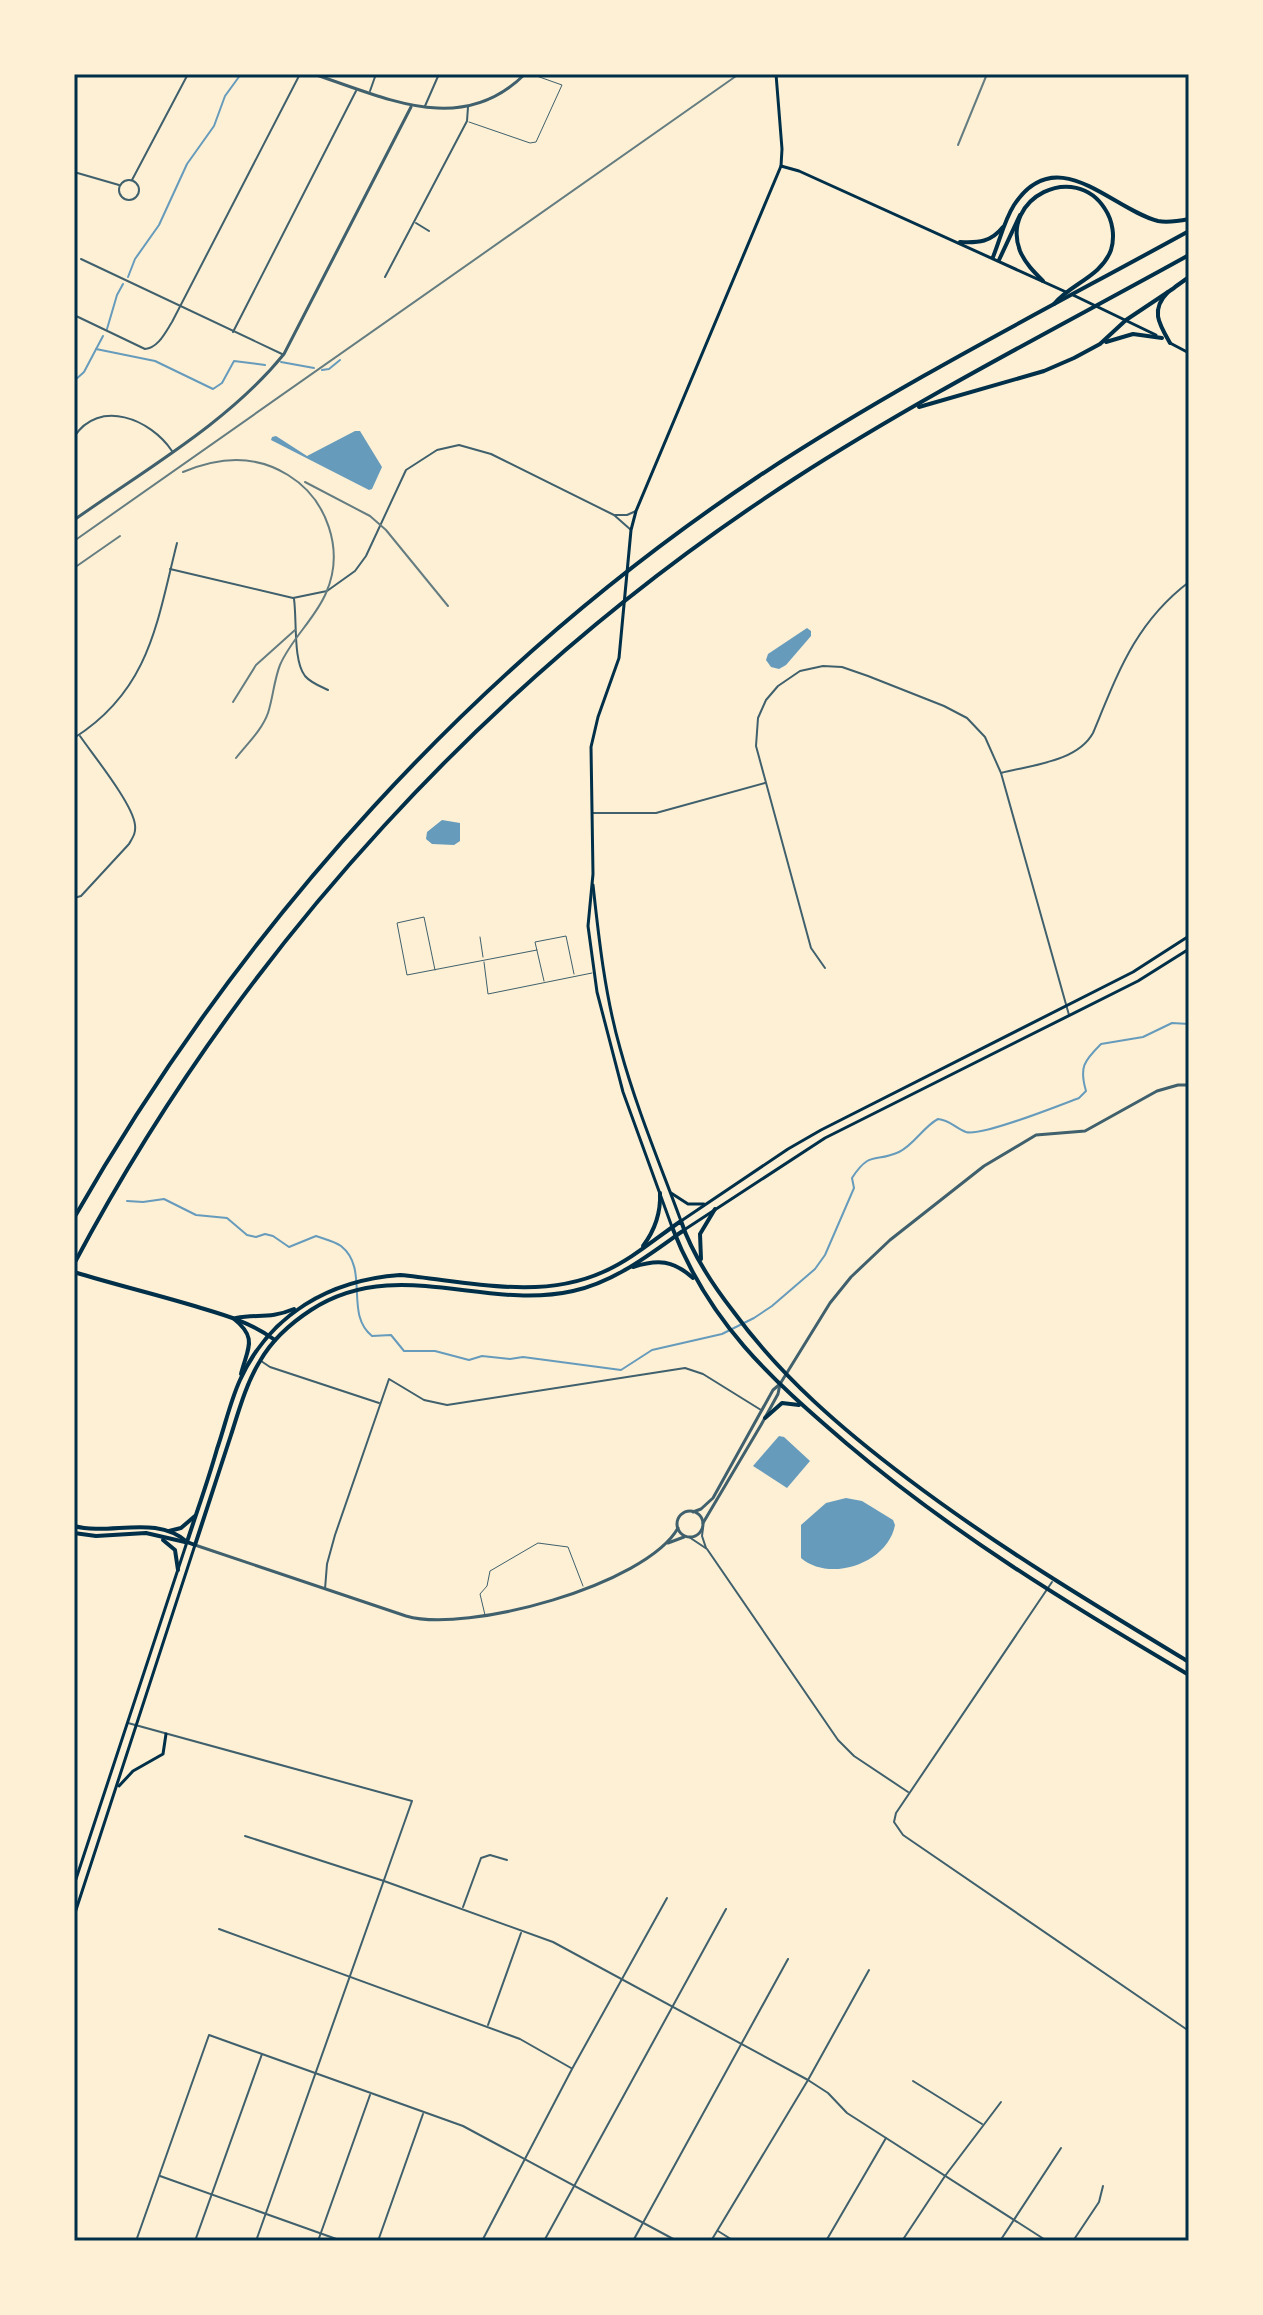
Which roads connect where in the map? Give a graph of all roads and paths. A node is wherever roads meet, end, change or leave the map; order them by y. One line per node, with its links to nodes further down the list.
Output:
1 (188, 74): 18 (street)
2 (300, 74): 36 (street)
3 (313, 74): 8 (street)
4 (376, 74): 9 (street)
5 (439, 74): 13 (street)
6 (528, 74): 10 (street); 15 (lane)
7 (776, 74): 16 (main road)
8 (358, 88): 9 (street); 39 (street)
9 (369, 92): 12 (street)
10 (469, 106): 13 (street); 15 (street)
11 (74, 107): 14 (street)
12 (411, 107): 13 (street); 44 (street)
13 (424, 107)
14 (74, 119)
15 (467, 121): 22 (street)
16 (781, 166): 26 (main road); 48 (main road)
17 (74, 172): 19 (street)
18 (132, 180): 19 (street); 19 (street)
19 (121, 185)
20 (1021, 213): 30 (highway); 33 (highway); 35 (highway)
21 (1189, 219): 23 (highway)
22 (415, 223): 24 (street); 31 (street)
23 (1004, 225): 26 (highway); 28 (highway)
24 (429, 231)
25 (1189, 231): 35 (highway)
26 (960, 242): 28 (main road)
27 (1189, 255): 45 (highway)
28 (993, 257): 30 (main road)
29 (81, 259): 36 (street)
30 (999, 260): 33 (main road)
31 (385, 277)
32 (1189, 277): 34 (highway)
33 (1043, 281): 38 (main road)
34 (1174, 288): 38 (highway); 41 (highway)
35 (1053, 306): 81 (highway)
36 (179, 307): 37 (street); 39 (street)
37 (74, 315)
38 (1126, 320): 40 (main road); 42 (highway)
39 (233, 332): 44 (street)
40 (1162, 338): 41 (main road); 42 (highway)
41 (1170, 343): 43 (main road)
42 (1100, 344): 45 (highway)
43 (1189, 353)
44 (284, 354): 47 (street)
45 (909, 410): 87 (highway)
46 (74, 437): 47 (street)
47 (172, 451): 50 (street)
48 (636, 511): 49 (street); 51 (main road)
49 (614, 515): 51 (street); 55 (street)
50 (74, 520)
51 (631, 530): 61 (main road)
52 (177, 543): 53 (street)
53 (170, 569): 55 (street); 57 (street)
54 (1189, 582): 59 (street)
55 (293, 598): 56 (street)
56 (328, 690)
57 (79, 735): 58 (street); 63 (street)
58 (74, 738)
59 (1001, 773): 60 (street); 74 (street)
60 (765, 783): 61 (street); 69 (street)
61 (591, 813): 62 (main road)
62 (593, 882): 71 (main road); 78 (main road)
63 (74, 898)
64 (1189, 936): 74 (main road)
65 (480, 937): 68 (lane)
66 (1189, 949): 75 (main road)
67 (537, 950): 68 (lane); 72 (lane); 73 (lane)
68 (483, 960): 70 (lane); 73 (lane)
69 (825, 968)
70 (435, 970): 70 (lane)
71 (595, 973): 72 (lane); 77 (main road)
72 (575, 977): 73 (lane)
73 (544, 983)
74 (1067, 1005): 75 (street); 79 (main road)
75 (1070, 1016): 80 (main road)
76 (1189, 1085): 97 (street)
77 (660, 1193): 83 (main road); 86 (highway)
78 (671, 1193): 79 (main road); 82 (main road)
79 (711, 1201): 82 (main road)
80 (715, 1209): 84 (main road); 88 (highway)
81 (74, 1218)
82 (681, 1221): 83 (highway); 84 (highway)
83 (672, 1227): 85 (highway); 86 (highway)
84 (684, 1230): 85 (highway); 88 (highway)
85 (675, 1236): 89 (highway); 91 (highway)
86 (641, 1249): 92 (highway)
87 (74, 1264)
88 (702, 1265): 97 (highway)
89 (626, 1269): 91 (highway); 95 (highway)
90 (74, 1272): 93 (highway)
91 (694, 1279): 99 (highway)
92 (300, 1307): 93 (highway); 94 (highway)
93 (234, 1318): 94 (highway); 98 (highway)
94 (268, 1335): 95 (highway); 98 (highway)
95 (275, 1340): 96 (highway)
96 (260, 1360): 100 (street); 115 (highway)
97 (786, 1375): 99 (street); 118 (highway)
98 (240, 1381): 105 (highway)
99 (780, 1384): 101 (highway); 102 (street); 103 (street)
100 (381, 1404): 102 (street); 121 (street)
101 (804, 1407): 103 (highway); 120 (highway)
102 (761, 1410): 104 (street)
103 (765, 1418): 107 (street)
104 (693, 1512): 107 (street); 108 (street)
105 (195, 1516): 109 (highway); 113 (highway)
106 (74, 1526): 109 (highway)
107 (703, 1526): 112 (street); 116 (street)
108 (678, 1528): 112 (street); 114 (street)
109 (167, 1532): 113 (highway)
110 (74, 1533): 111 (highway)
111 (158, 1536): 113 (highway); 117 (highway)
112 (687, 1537): 114 (street); 116 (street)
113 (187, 1542): 115 (highway); 117 (main road)
114 (665, 1544): 119 (street)
115 (195, 1545): 121 (street); 126 (main road)
116 (707, 1549): 129 (street)
117 (178, 1570): 125 (main road)
118 (1053, 1580): 120 (street); 123 (highway)
119 (584, 1589): 122 (street); 122 (lane)
120 (1047, 1589): 124 (highway); 129 (street)
121 (325, 1590): 122 (street)
122 (485, 1615)
123 (1189, 1662)
124 (1189, 1675)
125 (128, 1723): 126 (street); 133 (main road)
126 (138, 1726): 127 (street); 128 (main road)
127 (166, 1734): 128 (main road); 132 (street)
128 (117, 1789): 137 (main road)
129 (909, 1793): 146 (street)
130 (245, 1836): 132 (street)
131 (507, 1860): 135 (street)
132 (384, 1881): 135 (street); 142 (street)
133 (74, 1885)
134 (667, 1898): 143 (street)
135 (463, 1908): 139 (street)
136 (726, 1909): 144 (street)
137 (74, 1916)
138 (219, 1929): 142 (street)
139 (521, 1931): 143 (street); 145 (street)
140 (788, 1959): 147 (street)
141 (869, 1970): 151 (street)
142 (349, 1976): 145 (street); 150 (street)
143 (623, 1978): 144 (street); 149 (street)
144 (672, 2007): 147 (street); 162 (street)
145 (488, 2026): 149 (street)
146 (1189, 2031)
147 (741, 2044): 151 (street); 167 (street)
148 (262, 2054): 150 (street); 160 (street); 164 (street)
149 (572, 2069): 159 (street)
150 (316, 2073): 153 (street); 165 (street)
151 (808, 2080): 157 (street); 168 (street)
152 (913, 2081): 156 (street)
153 (371, 2093): 155 (street); 169 (street)
154 (1001, 2102): 156 (street)
155 (424, 2112): 159 (street); 175 (street)
156 (983, 2125): 161 (street)
157 (887, 2137): 161 (street); 182 (street)
158 (1061, 2148): 166 (street)
159 (526, 2160): 162 (street); 176 (street)
160 (159, 2176): 164 (street); 170 (street)
161 (945, 2176): 166 (street); 183 (street)
162 (574, 2186): 167 (street); 177 (street)
163 (1103, 2186): 186 (street)
164 (212, 2195): 165 (street); 171 (street)
165 (266, 2214): 169 (street); 172 (street)
166 (1014, 2219): 184 (street); 185 (street)
167 (643, 2223): 178 (street); 179 (street)
168 (717, 2230): 180 (street); 181 (street)
169 (321, 2233): 173 (street); 174 (street)
170 (136, 2241)
171 (195, 2241)
172 (256, 2241)
173 (318, 2241)
174 (342, 2241)
175 (378, 2241)
176 (482, 2241)
177 (544, 2241)
178 (633, 2241)
179 (677, 2241)
180 (711, 2241)
181 (734, 2241)
182 (826, 2241)
183 (902, 2241)
184 (1000, 2241)
185 (1047, 2241)
186 (1073, 2241)

